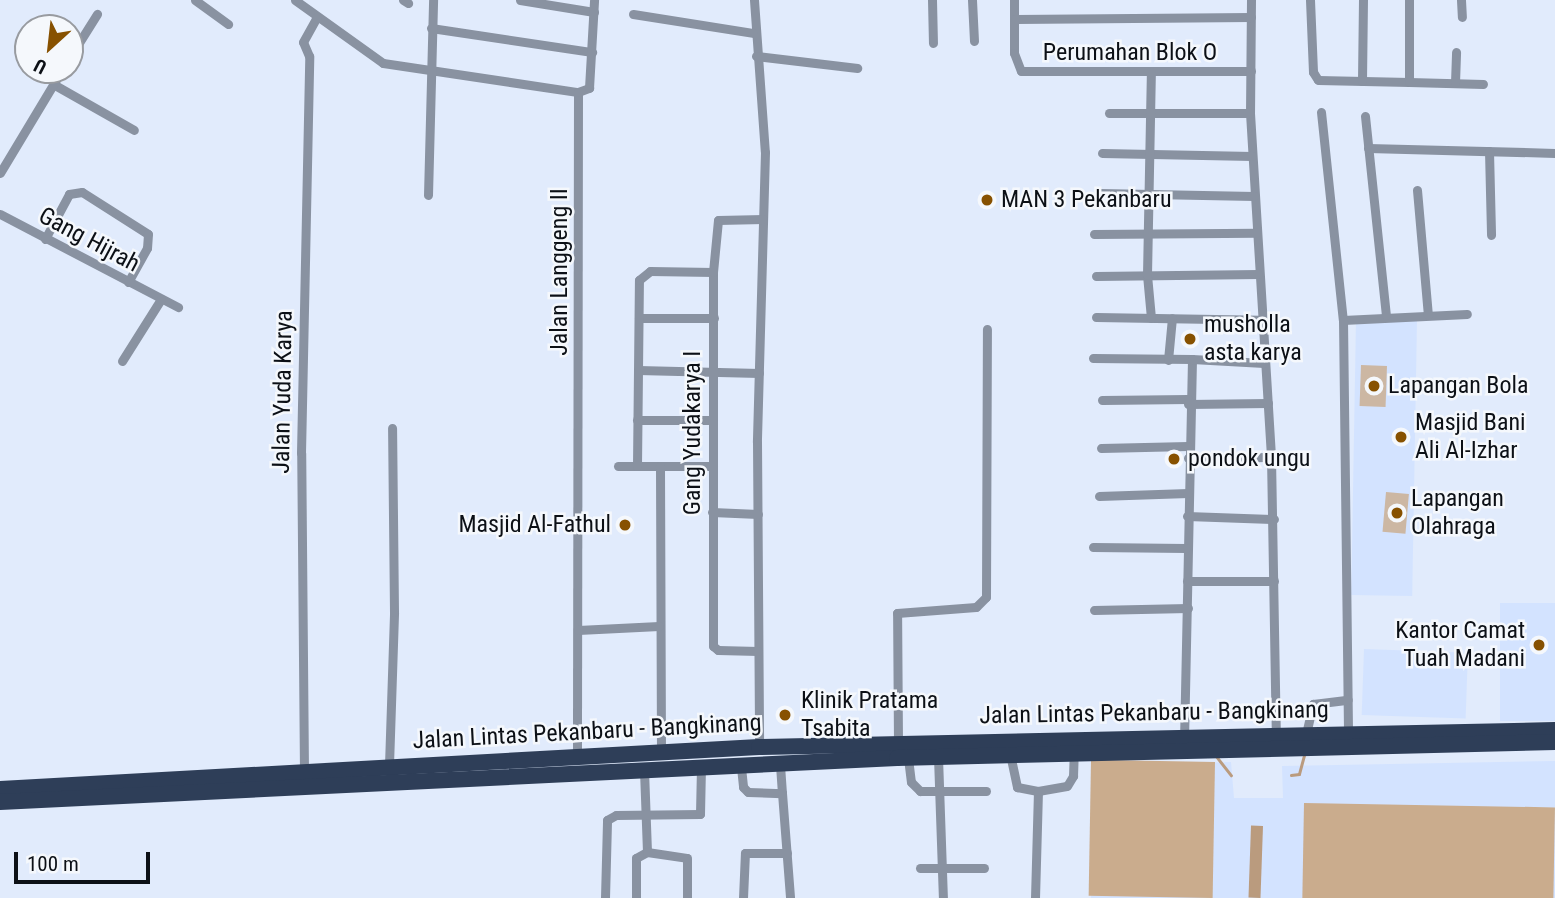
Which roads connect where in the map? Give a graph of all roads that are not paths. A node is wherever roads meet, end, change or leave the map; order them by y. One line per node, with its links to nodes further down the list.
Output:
1 (195, 0): 22 (street)
2 (295, 0): 18 (street)
3 (433, 0): 23 (street)
4 (520, 0): 15 (street)
5 (594, 0): 15 (street)
6 (754, 0): 24 (street)
7 (932, 0): 27 (street)
8 (972, 0): 26 (street)
9 (1014, 0): 21 (street)
10 (1251, 0): 19 (street)
11 (1310, 0): 35 (street)
12 (1363, 0): 35 (street)
13 (1409, 0): 36 (street)
14 (1461, 0): 20 (street)
15 (594, 12): 28 (street)
16 (97, 14): 25 (street)
17 (633, 14): 24 (street)
18 (317, 17): 33 (street); 144 (street, Jalan Yuda Karya)
19 (1251, 18): 21 (street); 32 (street)
20 (1462, 18)
21 (1015, 19): 34 (street, Perumahan Blok O)
22 (228, 24)
23 (431, 28): 28 (street); 33 (street)
24 (753, 33): 30 (street)
25 (84, 35)
26 (974, 41)
27 (933, 43)
28 (592, 52): 40 (street)
29 (1456, 52): 37 (street)
30 (756, 56): 31 (street); 60 (street)
31 (857, 68)
32 (1251, 71): 34 (street, Perumahan Blok O); 44 (street)
33 (428, 72): 40 (street); 57 (street)
34 (1151, 72): 41 (street)
35 (1362, 81): 36 (street)
36 (1409, 82): 37 (street)
37 (1455, 83): 38 (street)
38 (1483, 83)
39 (53, 84): 46 (street); 53 (street)
40 (578, 92): 119 (street, Jalan Langgeng II)
41 (1150, 111): 43 (street); 44 (street); 49 (street)
42 (1321, 112): 82 (street)
43 (1109, 113)
44 (1250, 113): 52 (street)
45 (1365, 116): 47 (street)
46 (134, 130)
47 (1368, 148): 48 (street); 74 (street)
48 (1489, 151): 51 (street); 64 (street)
49 (1150, 152): 50 (street); 52 (street); 56 (street)
50 (1102, 153)
51 (1555, 153)
52 (1252, 156): 58 (street)
53 (0, 173)
54 (1417, 190): 75 (street)
55 (1100, 193): 56 (street)
56 (1147, 194): 58 (street); 63 (street)
57 (428, 195)
58 (1254, 196): 61 (street)
59 (0, 214): 65 (street, Gang Hijrah)
60 (763, 219): 66 (street, Gang Yudakarya I); 91 (street)
61 (1256, 233): 63 (street); 67 (street)
62 (1094, 234): 63 (street)
63 (1147, 234): 68 (street)
64 (1491, 234)
65 (45, 239): 70 (street, Gang Hijrah); 70 (street)
66 (713, 272): 77 (street); 78 (street, Gang Yudakarya I)
67 (1258, 274): 68 (street); 81 (street)
68 (1147, 275): 69 (street); 79 (street)
69 (1096, 276)
70 (128, 282): 71 (street, Gang Hijrah)
71 (161, 299): 72 (street, Gang Hijrah); 86 (street)
72 (178, 307)
73 (1467, 314): 75 (street)
74 (1386, 315): 75 (street); 82 (street)
75 (1428, 315)
76 (1096, 317): 79 (street)
77 (639, 318): 78 (street); 89 (street)
78 (714, 318): 90 (street, Gang Yudakarya I)
79 (1151, 318): 80 (street)
80 (1172, 318): 81 (street); 87 (street)
81 (1260, 320): 88 (street)
82 (1343, 320): 121 (street)
83 (987, 329): 129 (street)
84 (1093, 358): 87 (street)
85 (1192, 359): 87 (street); 88 (street); 93 (street)
86 (122, 360)
87 (1168, 360)
88 (1264, 363): 94 (street)
89 (638, 370): 90 (street); 95 (street)
90 (712, 372): 91 (street); 96 (street, Gang Yudakarya I)
91 (759, 373): 109 (street)
92 (1102, 400): 93 (street)
93 (1188, 402): 94 (street); 98 (street)
94 (1268, 403): 100 (street)
95 (638, 420): 96 (street); 103 (street)
96 (713, 420): 105 (street, Gang Yudakarya I)
97 (392, 428): 138 (street)
98 (1188, 446): 99 (street); 101 (street)
99 (1101, 448)
100 (1271, 457): 101 (street); 111 (street)
101 (1188, 458): 106 (street)
102 (618, 466): 103 (street)
103 (637, 466): 104 (street)
104 (660, 466): 105 (street); 118 (street)
105 (713, 466): 108 (street, Gang Yudakarya I)
106 (1188, 493): 107 (street); 110 (street)
107 (1099, 496)
108 (712, 512): 109 (street); 120 (street, Gang Yudakarya I)
109 (758, 514): 120 (street)
110 (1187, 516): 111 (street); 113 (street)
111 (1273, 519): 115 (street)
112 (1093, 547): 113 (street)
113 (1186, 548): 114 (street)
114 (1187, 581): 115 (street); 116 (street)
115 (1274, 582): 124 (street)
116 (1188, 608): 117 (street); 126 (street)
117 (1094, 610)
118 (659, 626): 119 (street); 133 (street)
119 (578, 630): 136 (street, Jalan Langgeng II)
120 (758, 651): 131 (street)
121 (1348, 700): 123 (street); 125 (street)
122 (1555, 730): 128 (highway, Jalan Lintas Pekanbaru - Bangkinang)
123 (1348, 731): 125 (highway, Jalan Lintas Pekanbaru - Bangkinang); 127 (highway, Jalan Lintas Pekanbaru - Bangkinang)
124 (1276, 734): 125 (highway, Jalan Lintas Pekanbaru - Bangkinang); 126 (highway, Jalan Lintas Pekanbaru - Bangkinang)
125 (1306, 734)
126 (1184, 736): 129 (highway, Jalan Lintas Pekanbaru - Bangkinang)
127 (1497, 736): 128 (highway, Jalan Lintas Pekanbaru - Bangkinang); 132 (highway, Jalan Lintas Pekanbaru - Bangkinang)
128 (1522, 736): 130 (highway, Jalan Lintas Pekanbaru - Bangkinang)
129 (898, 742): 131 (highway, Jalan Lintas Pekanbaru - Bangkinang)
130 (1555, 742)
131 (759, 747): 133 (highway, Jalan Lintas Pekanbaru - Bangkinang)
132 (1074, 751): 134 (highway, Jalan Lintas Pekanbaru - Bangkinang); 147 (street)
133 (661, 752): 136 (highway, Jalan Lintas Pekanbaru - Bangkinang)
134 (1010, 754): 135 (highway, Jalan Lintas Pekanbaru - Bangkinang); 147 (street)
135 (937, 757): 137 (highway, Jalan Lintas Pekanbaru - Bangkinang); 148 (street)
136 (577, 758): 142 (highway, Jalan Lintas Pekanbaru - Bangkinang)
137 (908, 758): 139 (highway, Jalan Lintas Pekanbaru - Bangkinang); 148 (street)
138 (388, 765): 142 (highway, Jalan Lintas Pekanbaru - Bangkinang); 144 (highway, Jalan Lintas Pekanbaru - Bangkinang)
139 (780, 765): 140 (highway, Jalan Lintas Pekanbaru - Bangkinang); 149 (street)
140 (741, 766): 141 (highway, Jalan Lintas Pekanbaru - Bangkinang); 149 (street)
141 (701, 768): 143 (highway, Jalan Lintas Pekanbaru - Bangkinang); 151 (street)
142 (446, 769): 143 (highway, Jalan Lintas Pekanbaru - Bangkinang); 150 (highway, Jalan Lintas Pekanbaru - Bangkinang)
143 (644, 770): 151 (street)
144 (304, 773): 145 (highway, Jalan Lintas Pekanbaru - Bangkinang)
145 (0, 789)
146 (986, 791): 148 (street)
147 (1038, 791): 163 (street)
148 (940, 792): 155 (street)
149 (782, 793): 153 (street)
150 (0, 802)
151 (647, 814): 152 (street); 157 (street)
152 (647, 852): 158 (street); 159 (street)
153 (787, 853): 160 (street); 161 (street)
154 (920, 867): 155 (street)
155 (943, 868): 156 (street); 162 (street)
156 (984, 868)
157 (605, 898)
158 (636, 898)
159 (687, 898)
160 (743, 898)
161 (790, 898)
162 (943, 898)
163 (1035, 898)

